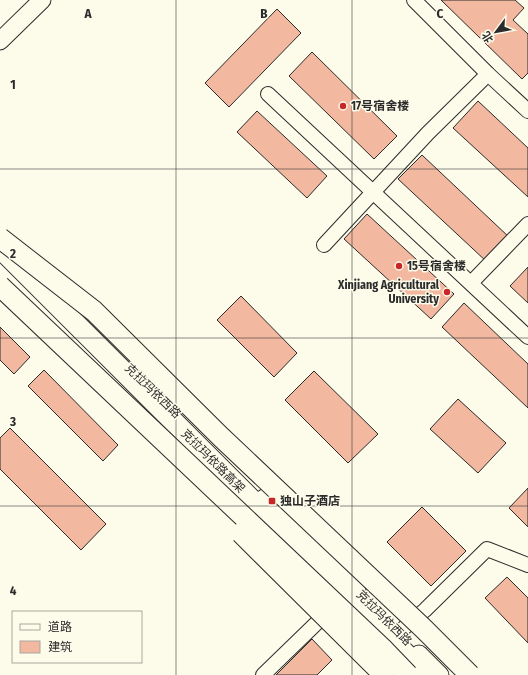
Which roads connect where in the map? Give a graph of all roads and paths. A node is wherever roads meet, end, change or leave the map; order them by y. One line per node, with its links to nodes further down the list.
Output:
1 (42, 0): 3 (main road)
2 (414, 0): 4 (street)
3 (0, 40)
4 (488, 74): 6 (street); 7 (street)
5 (268, 94): 7 (street)
6 (528, 111)
7 (373, 192): 11 (street); 14 (street)
8 (528, 224): 14 (street)
9 (0, 238): 27 (highway, bridge)
10 (0, 243): 21 (main road, 克拉玛依西路)
11 (324, 246)
12 (0, 248): 25 (highway, 克拉玛依路高架)
13 (0, 274): 20 (main road, 克拉玛依西路)
14 (471, 283): 17 (street)
15 (0, 287): 18 (highway, bridge); 24 (highway, 克拉玛依路高架, bridge)
16 (0, 295): 18 (highway)
17 (528, 337)
18 (73, 367): 23 (highway, bridge)
19 (528, 565): 21 (street)
20 (333, 607): 22 (street); 24 (main road, 克拉玛依西路)
21 (398, 633): 26 (main road, 克拉玛依西路)
22 (263, 675)
23 (384, 675)
24 (407, 675)
25 (427, 675)
26 (440, 675)
27 (470, 675)

